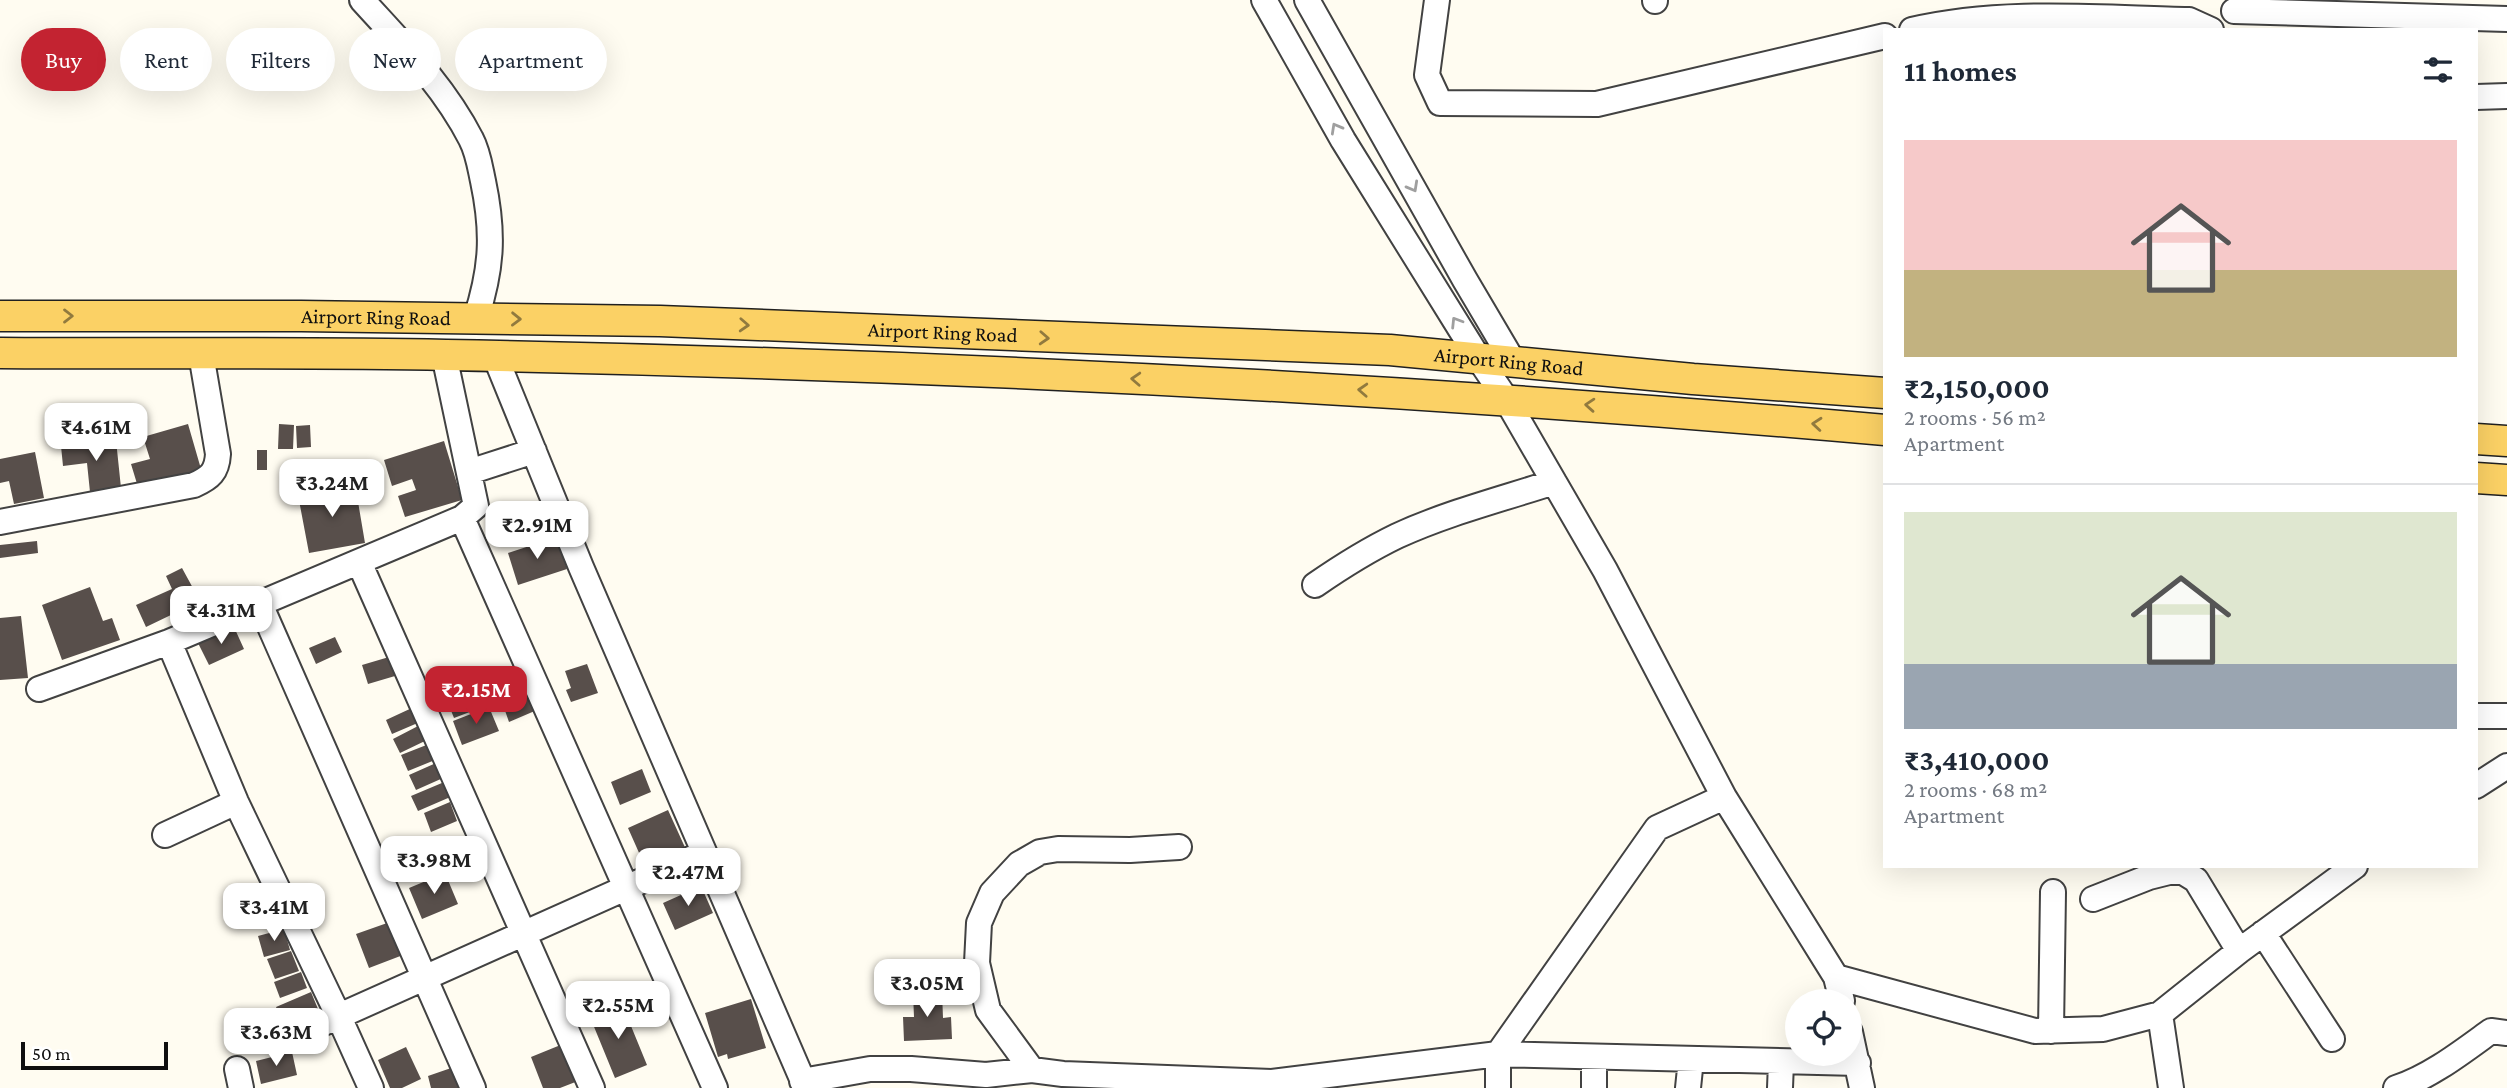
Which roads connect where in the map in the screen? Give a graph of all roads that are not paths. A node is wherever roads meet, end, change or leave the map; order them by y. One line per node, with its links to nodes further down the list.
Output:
1 (362, 0): 15 (street)
2 (1264, 0): 20 (street, one-way to 2)
3 (1307, 0): 21 (street, one-way to 21)
4 (1437, 0): 11 (street)
5 (2235, 6): 6 (street); 10 (street)
6 (2372, 8): 7 (street)
7 (2507, 19)
8 (1920, 28): 9 (street)
9 (2207, 28)
10 (2218, 28)
11 (1883, 36)
12 (2507, 96): 13 (street)
13 (2478, 97)
14 (0, 316): 15 (main road, Airport Ring Road, one-way to 15)
15 (476, 318): 20 (main road, Airport Ring Road, one-way to 20)
16 (0, 353): 17 (main road, Airport Ring Road)
17 (201, 354): 18 (main road, Airport Ring Road); 33 (street)
18 (444, 355): 19 (main road, Airport Ring Road); 28 (street)
19 (495, 356): 23 (main road, Airport Ring Road, one-way to 19); 27 (street)
20 (1479, 359): 21 (main road, Airport Ring Road); 23 (street)
21 (1514, 363): 22 (main road, Airport Ring Road)
22 (1883, 393)
23 (1506, 399): 24 (main road, Airport Ring Road, one-way to 23); 31 (street)
24 (1883, 430)
25 (2478, 439): 26 (main road)
26 (2507, 441)
27 (534, 451): 28 (street); 47 (street)
28 (469, 472): 32 (street)
29 (2478, 478): 30 (main road)
30 (2507, 480)
31 (1554, 482): 35 (street); 43 (street)
32 (462, 518): 34 (street); 49 (street)
33 (0, 523)
34 (359, 562): 36 (street); 52 (street)
35 (1315, 585)
36 (260, 604): 37 (street); 55 (street)
37 (169, 642): 38 (street); 44 (street)
38 (39, 689)
39 (2478, 716): 40 (street)
40 (2507, 716)
41 (2507, 766): 42 (street)
42 (2478, 785)
43 (1724, 797): 56 (street); 64 (street)
44 (236, 802): 45 (street); 59 (street)
45 (164, 835)
46 (1179, 847): 70 (street)
47 (704, 853): 49 (street); 74 (street)
48 (2352, 868): 53 (street)
49 (627, 888): 52 (street); 79 (street)
50 (2053, 892): 60 (street)
51 (2093, 899): 54 (street)
52 (524, 933): 55 (street); 78 (street)
53 (2263, 933): 54 (street); 63 (street)
54 (2239, 951): 58 (street)
55 (424, 977): 59 (street); 77 (street)
56 (1839, 989)
57 (1862, 994): 60 (street)
58 (2160, 1014): 60 (street); 85 (street)
59 (339, 1017): 62 (street); 76 (street)
60 (2051, 1031)
61 (2507, 1033): 86 (street)
62 (290, 1038)
63 (2332, 1040)
64 (1498, 1054): 65 (street); 71 (street); 80 (street)
65 (1594, 1057): 66 (street); 81 (street)
66 (1691, 1059): 67 (street); 82 (street)
67 (1781, 1062): 68 (street); 83 (street)
68 (1785, 1062)
69 (1858, 1066): 84 (street)
70 (1032, 1070): 72 (street); 74 (street)
71 (1380, 1077): 75 (street)
72 (1063, 1081): 73 (street)
73 (1169, 1082): 75 (street)
74 (804, 1085)
75 (1272, 1085)
76 (371, 1088)
77 (473, 1088)
78 (592, 1088)
79 (715, 1088)
80 (1497, 1088)
81 (1594, 1088)
82 (1688, 1088)
83 (1780, 1088)
84 (1862, 1088)
85 (2171, 1088)
86 (2397, 1088)

